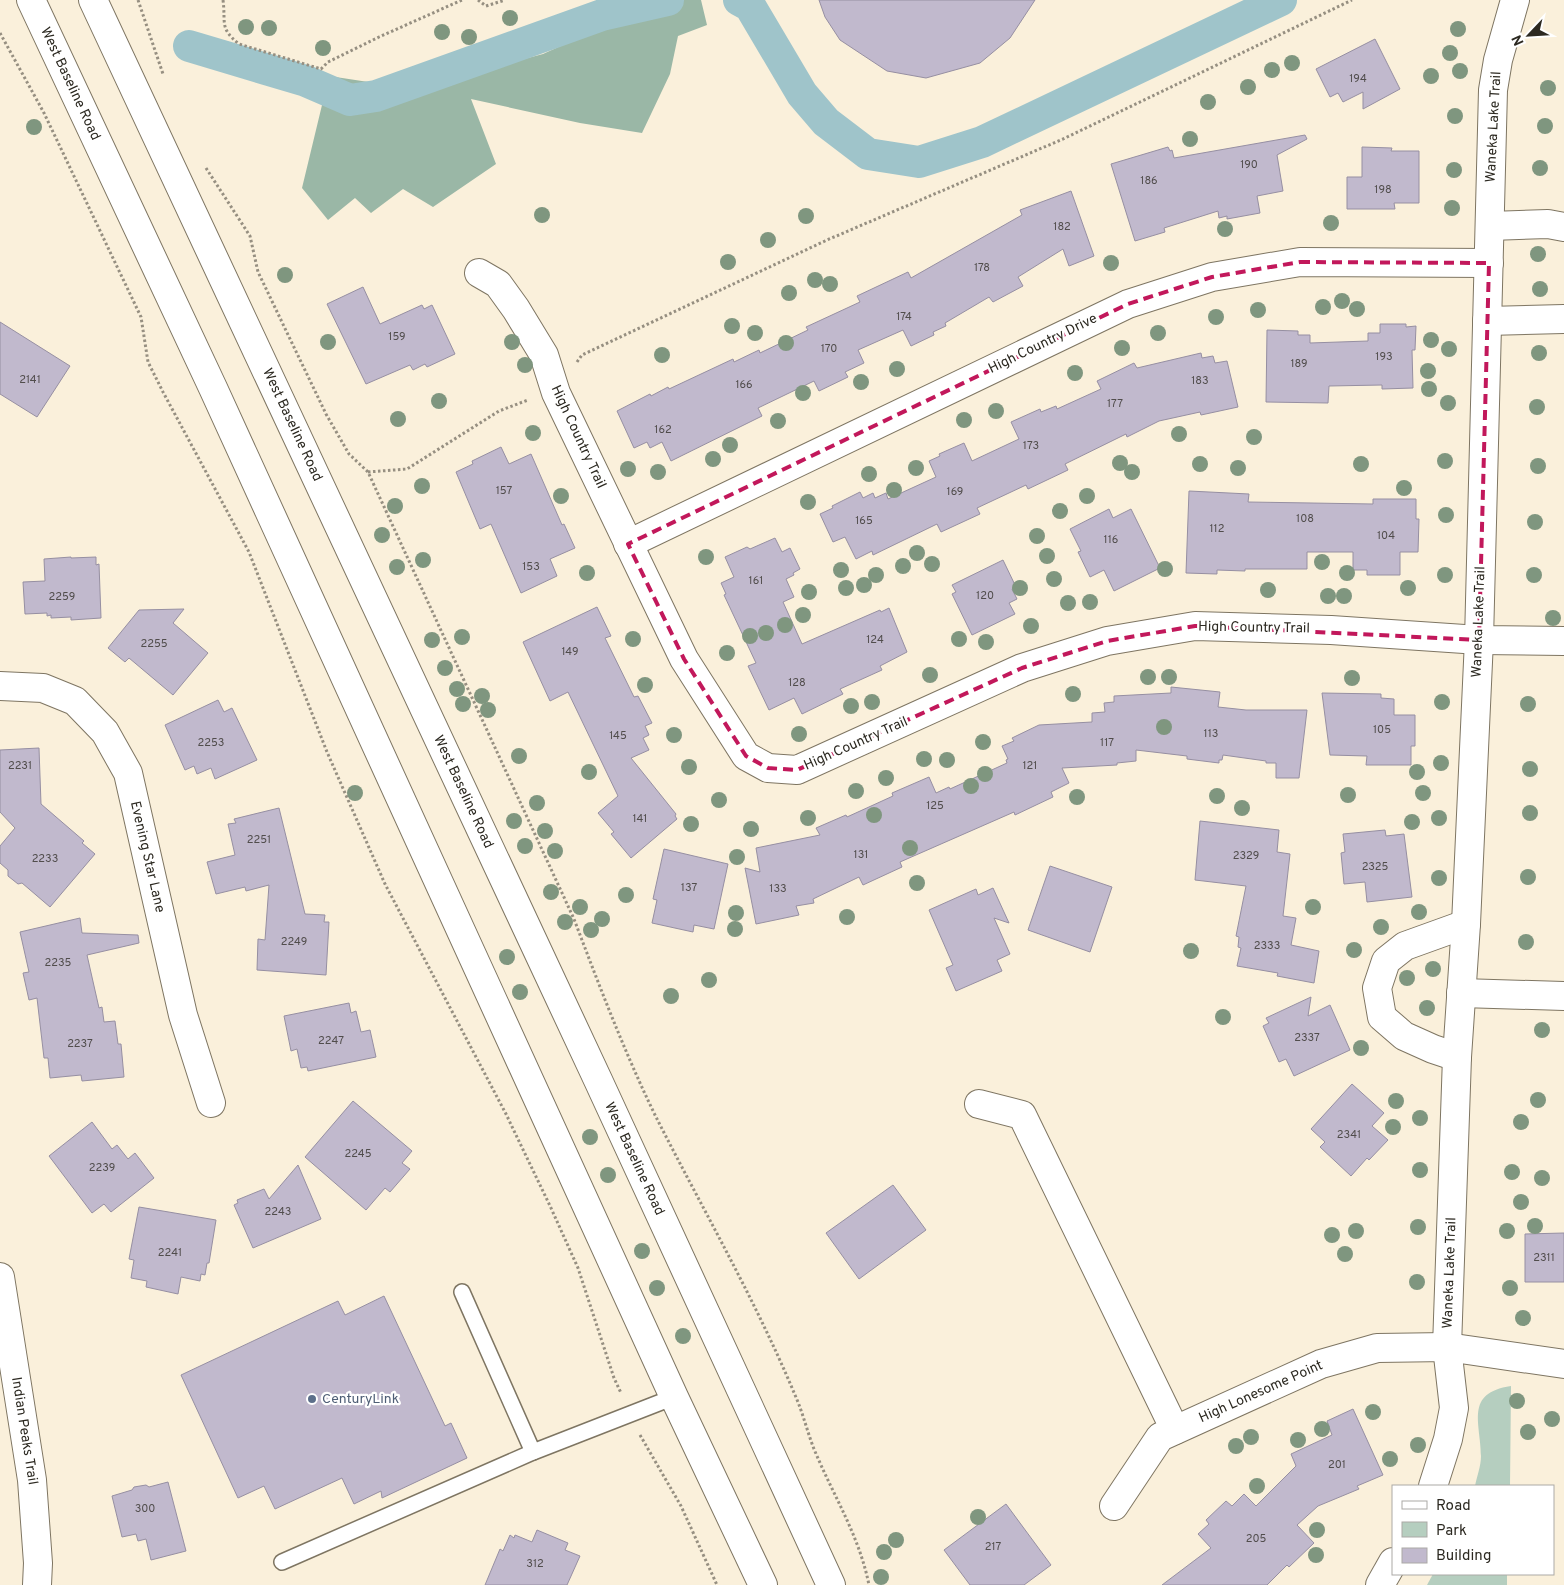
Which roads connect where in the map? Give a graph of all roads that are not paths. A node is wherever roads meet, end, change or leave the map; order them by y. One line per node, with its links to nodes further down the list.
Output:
1 (30, 0): 24 (street, West Baseline Road)
2 (93, 0): 33 (street, West Baseline Road)
3 (1514, 0): 4 (street, Waneka Lake Trail)
4 (1490, 226): 5 (street); 6 (street, Waneka Lake Trail)
5 (1564, 227)
6 (1489, 263): 9 (street, Waneka Lake Trail); 10 (street, High Country Drive)
7 (479, 273): 10 (street, High Country Trail)
8 (1564, 319): 9 (street)
9 (1488, 321): 11 (street, Waneka Lake Trail)
10 (628, 544): 11 (street, High Country Trail)
11 (1479, 640): 12 (street, High Country Trail); 14 (street, Waneka Lake Trail)
12 (1564, 641)
13 (0, 686): 18 (street, Evening Star Lane)
14 (1466, 924): 15 (street, Waneka Lake Trail); 17 (street)
15 (1461, 994): 16 (street); 17 (street, Waneka Lake Trail)
16 (1564, 996)
17 (1458, 1057): 22 (street, Waneka Lake Trail)
18 (211, 1103)
19 (979, 1104): 25 (street)
20 (0, 1277): 31 (street, Indian Peaks Trail)
21 (462, 1292): 26 (lane)
22 (1447, 1347): 23 (street, High Lonesome Point); 25 (street, High Lonesome Point); 27 (street, Waneka Lake Trail)
23 (1564, 1364)
24 (674, 1397): 26 (lane); 32 (street, West Baseline Road)
25 (1175, 1430): 28 (street, High Lonesome Point)
26 (533, 1452): 29 (lane)
27 (1433, 1485)
28 (1114, 1506)
29 (282, 1562)
30 (1392, 1564): 34 (street)
31 (37, 1585)
32 (763, 1585)
33 (831, 1585)
34 (1380, 1585)

